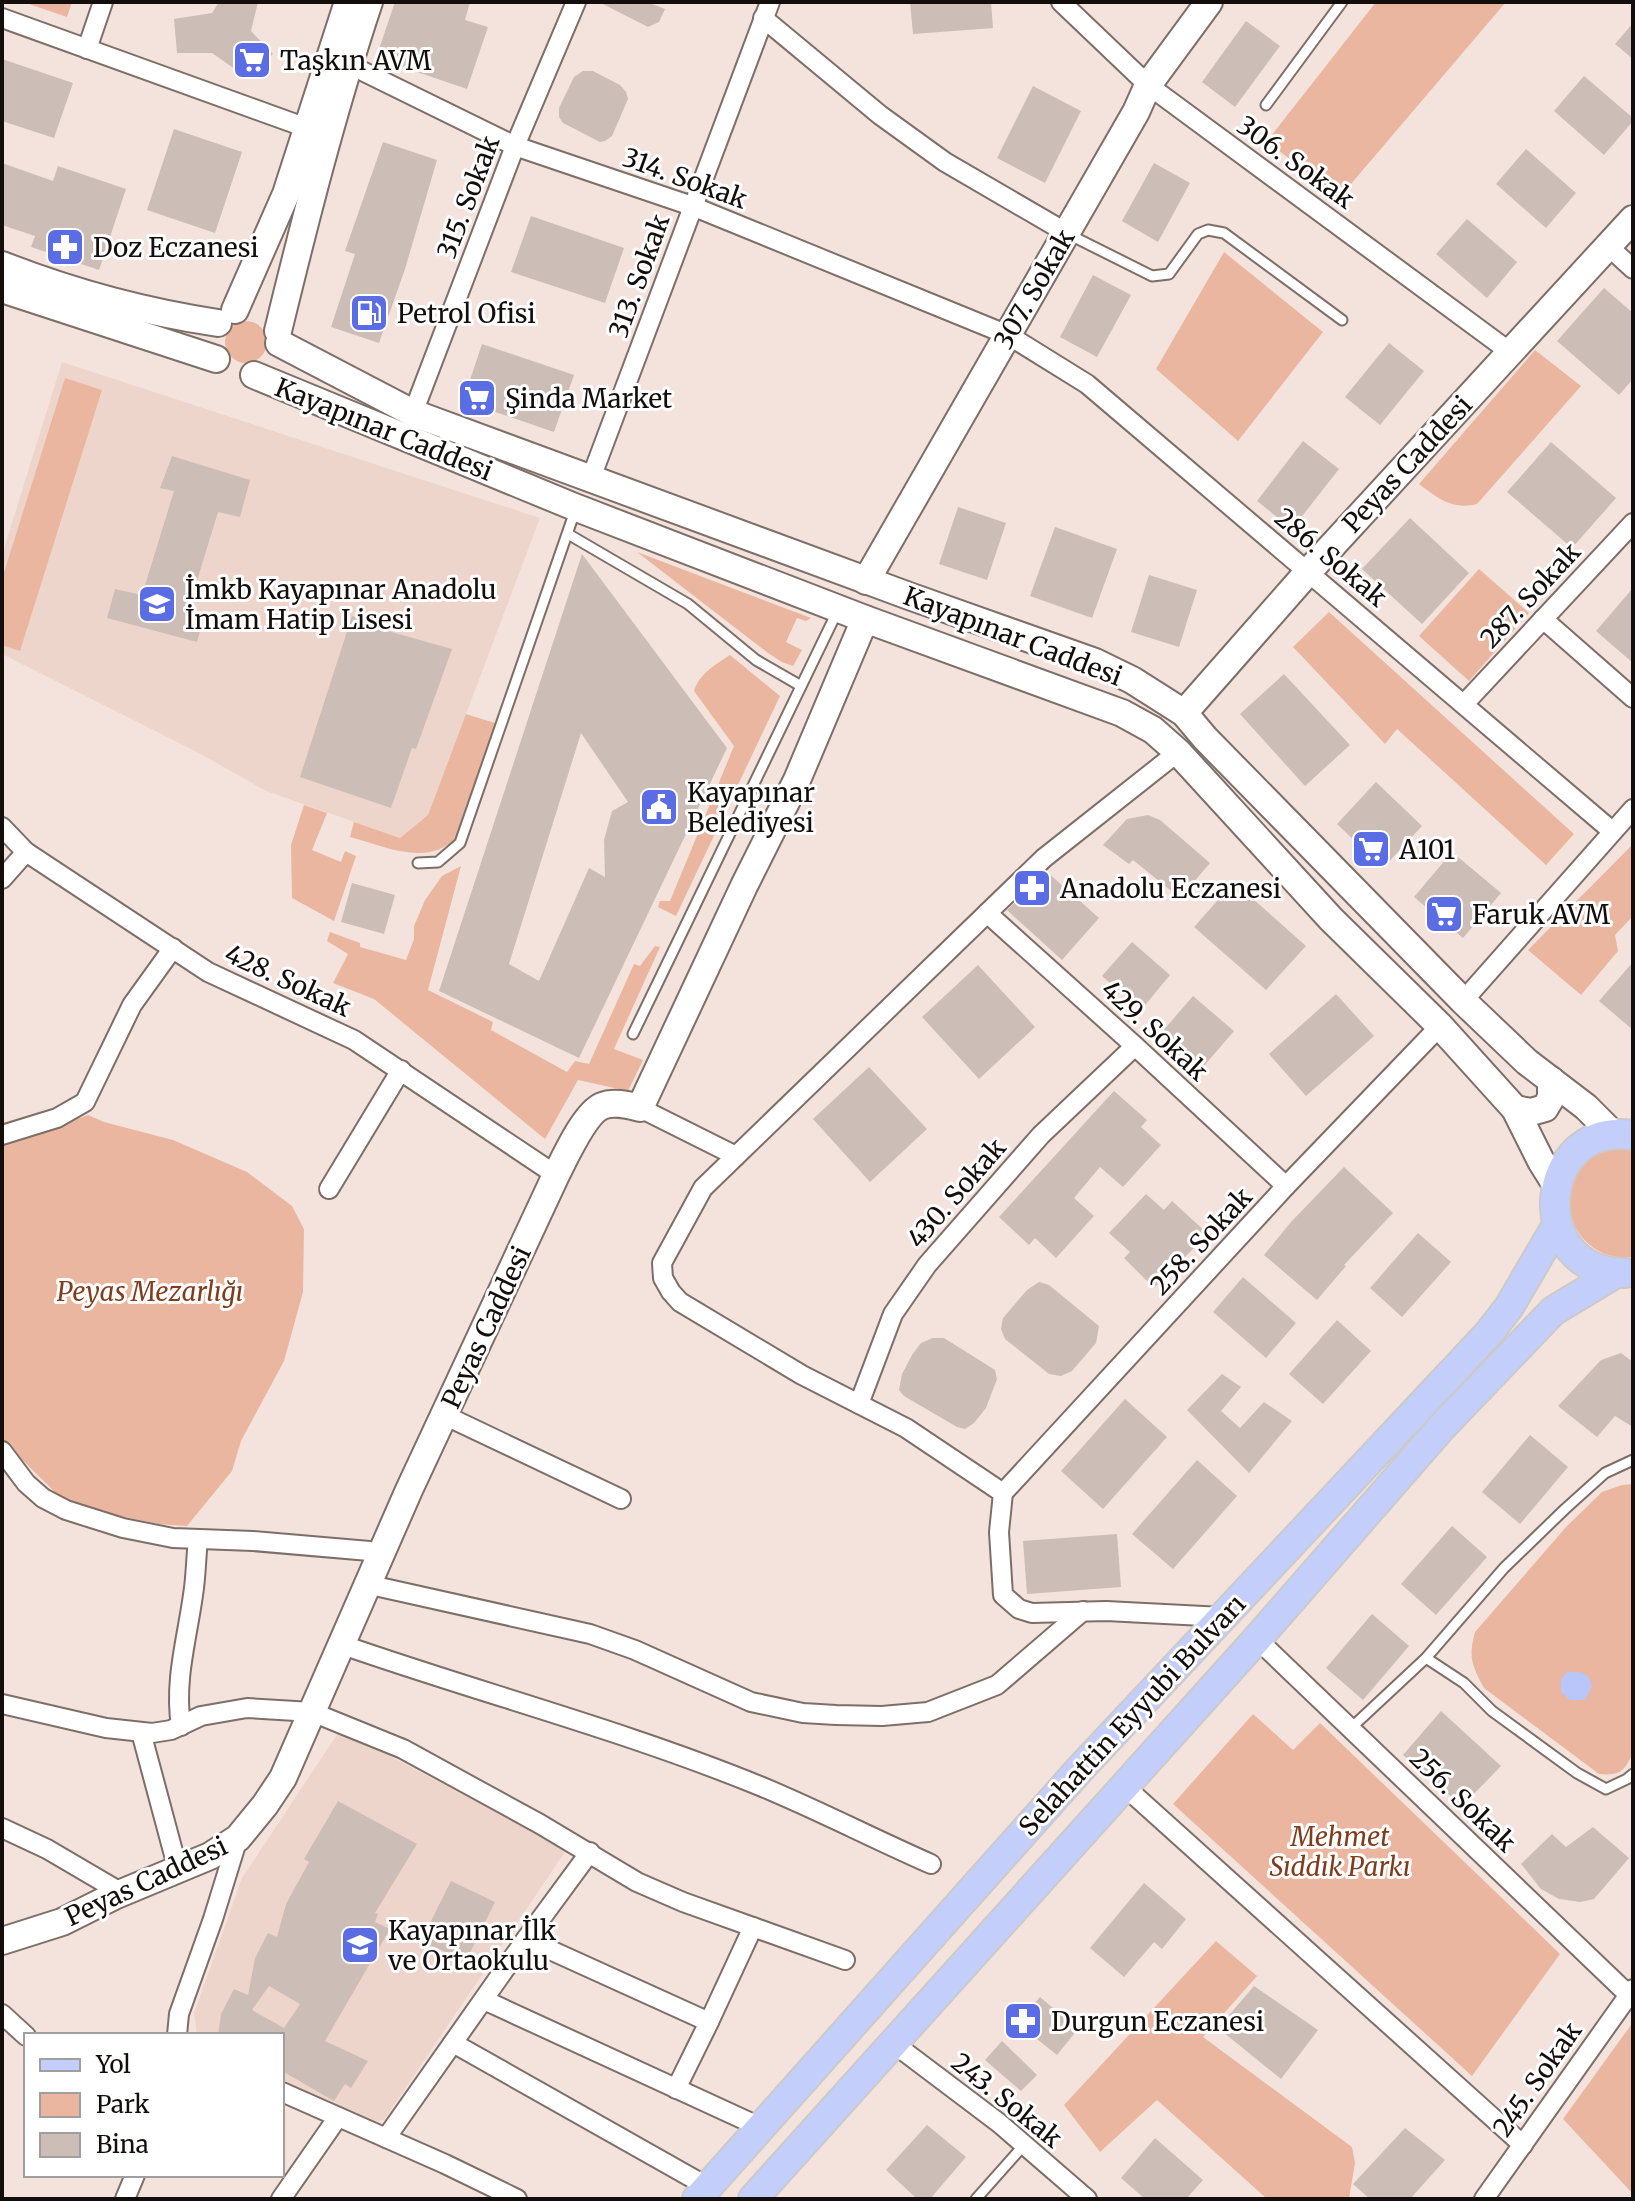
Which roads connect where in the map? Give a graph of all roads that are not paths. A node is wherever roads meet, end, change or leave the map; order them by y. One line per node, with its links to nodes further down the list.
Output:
1 (103, 2): 10 (street)
2 (348, 2): 14 (main road)
3 (369, 2): 11 (main road)
4 (576, 2): 15 (street, 315. Sokak)
5 (1061, 2): 12 (street, 306. Sokak)
6 (1209, 2): 12 (main road, 307. Sokak)
7 (1342, 2): 13 (lane)
8 (766, 10): 16 (street, 313. Sokak); 18 (street)
9 (4, 24): 10 (street)
10 (87, 49): 14 (street)
11 (348, 64): 15 (street, 314. Sokak); 26 (main road)
12 (1148, 85): 18 (main road, 307. Sokak); 27 (street, 306. Sokak)
13 (1266, 105)
14 (307, 128): 23 (main road)
15 (515, 146): 16 (street, 314. Sokak); 30 (street, 315. Sokak)
16 (692, 206): 25 (street, 314. Sokak); 31 (street, 313. Sokak)
17 (1633, 219): 19 (main road, Peyas Caddesi)
18 (1067, 233): 24 (lane); 25 (main road, 307. Sokak)
19 (1608, 246): 21 (street); 27 (main road, Peyas Caddesi)
20 (2, 265): 23 (main road)
21 (1633, 269)
22 (2, 289): 28 (main road)
23 (226, 317): 26 (main road); 28 (main road)
24 (1342, 320)
25 (1008, 335): 35 (street, 286. Sokak); 36 (main road, 307. Sokak)
26 (278, 337): 29 (main road); 30 (main road, Kayapınar Caddesi)
27 (1510, 352): 35 (main road, Peyas Caddesi)
28 (216, 359): 29 (main road)
29 (254, 375): 32 (main road, Kayapınar Caddesi)
30 (413, 413): 31 (main road, Kayapınar Caddesi)
31 (591, 478): 36 (main road, Kayapınar Caddesi)
32 (577, 508): 34 (lane); 37 (main road, Kayapınar Caddesi)
33 (1633, 523): 39 (street, 287. Sokak)
34 (568, 534): 40 (lane); 49 (lane)
35 (1308, 572): 42 (street, 286. Sokak); 43 (main road, Peyas Caddesi)
36 (866, 581): 43 (main road, Kayapınar Caddesi)
37 (838, 609): 38 (main road, Kayapınar Caddesi); 40 (lane)
38 (865, 619): 44 (main road, Kayapınar Caddesi); 59 (main road)
39 (1543, 619): 41 (street); 42 (street, 287. Sokak)
40 (801, 686): 55 (lane)
41 (1633, 698)
42 (1464, 704): 47 (street, 286. Sokak)
43 (1184, 713): 53 (main road, Kayapınar Caddesi)
44 (1178, 752): 51 (street); 54 (main road, Kayapınar Caddesi)
45 (1633, 809): 47 (street)
46 (2, 827): 48 (street, 428. Sokak)
47 (1612, 831): 53 (street)
48 (26, 852): 50 (street); 52 (street, 428. Sokak)
49 (418, 863)
50 (2, 879)
51 (987, 913): 56 (street, 429. Sokak); 63 (street)
52 (173, 948): 57 (street, 428. Sokak); 62 (street)
53 (1463, 1001): 58 (main road, Kayapınar Caddesi)
54 (1440, 1026): 60 (main road, Kayapınar Caddesi); 66 (street, 258. Sokak)
55 (633, 1034)
56 (1135, 1046): 66 (street, 429. Sokak); 72 (street, 430. Sokak)
57 (401, 1070): 64 (street, 428. Sokak); 67 (street)
58 (1551, 1080): 60 (main road); 61 (main road, Kayapınar Caddesi)
59 (640, 1108): 63 (street); 64 (main road, Peyas Caddesi)
60 (1515, 1109): 65 (main road, Kayapınar Caddesi)
61 (1626, 1132): 65 (main road)
62 (2, 1135)
63 (736, 1156): 72 (street)
64 (556, 1175): 73 (main road, Peyas Caddesi)
65 (1556, 1185): 68 (main road)
66 (1286, 1186): 76 (street, 258. Sokak)
67 (329, 1189)
68 (1557, 1225): 69 (main road); 70 (main road, Selahattin Eyyubi Bulvarı)
69 (1627, 1274): 71 (main road, Selahattin Eyyubi Bulvarı)
70 (1528, 1277): 71 (main road); 82 (main road, Selahattin Eyyubi Bulvarı)
71 (1553, 1311): 83 (main road, Selahattin Eyyubi Bulvarı)
72 (859, 1404): 76 (street)
73 (444, 1415): 77 (street); 79 (main road, Peyas Caddesi)
74 (2, 1451): 78 (street)
75 (1633, 1460): 85 (lane)
76 (1003, 1493): 81 (street)
77 (621, 1499)
78 (198, 1539): 79 (street); 88 (street)
79 (381, 1552): 80 (main road, Peyas Caddesi)
80 (366, 1584): 81 (street); 84 (main road, Peyas Caddesi)
81 (1083, 1611): 82 (street)
82 (1223, 1617): 114 (main road, Selahattin Eyyubi Bulvarı)
83 (1257, 1639): 89 (street, 256. Sokak); 92 (main road, Selahattin Eyyubi Bulvarı)
84 (340, 1644): 87 (main road, Peyas Caddesi); 96 (street)
85 (1426, 1658): 89 (lane); 91 (lane)
86 (2, 1704): 90 (street)
87 (312, 1712): 88 (street); 94 (main road, Peyas Caddesi); 95 (street)
88 (181, 1726): 90 (street)
89 (1351, 1728): 103 (street, 256. Sokak)
90 (141, 1732): 97 (street)
91 (1633, 1774)
92 (1123, 1785): 110 (main road, Selahattin Eyyubi Bulvarı); 117 (street)
93 (2, 1828): 98 (street)
94 (238, 1838): 97 (main road, Peyas Caddesi); 107 (street)
95 (590, 1852): 99 (street); 100 (street)
96 (931, 1864)
97 (178, 1870): 98 (main road, Peyas Caddesi)
98 (122, 1893): 101 (main road, Peyas Caddesi)
99 (753, 1927): 102 (street); 106 (street)
100 (526, 1939): 104 (street); 106 (street)
101 (2, 1941)
102 (845, 1960)
103 (1632, 1994): 117 (street, 245. Sokak)
104 (484, 2000): 109 (street); 111 (street)
105 (3, 2016): 108 (street)
106 (709, 2022): 111 (street)
107 (177, 2033)
108 (24, 2034)
109 (453, 2043): 115 (street); 119 (street)
110 (893, 2043): 116 (street, 243. Sokak); 123 (main road, Selahattin Eyyubi Bulvarı)
111 (676, 2089): 114 (street)
112 (284, 2093): 113 (street)
113 (338, 2117): 115 (street); 121 (street)
114 (760, 2127): 119 (main road, Selahattin Eyyubi Bulvarı)
115 (386, 2138): 122 (street)
116 (1024, 2145): 124 (lane); 125 (street, 243. Sokak)
117 (1523, 2145): 126 (street, 245. Sokak)
118 (134, 2177): 120 (street)
119 (702, 2193)
120 (125, 2199)
121 (281, 2199)
122 (517, 2199)
123 (753, 2199)
124 (976, 2199)
125 (1087, 2199)
126 (1484, 2199)

